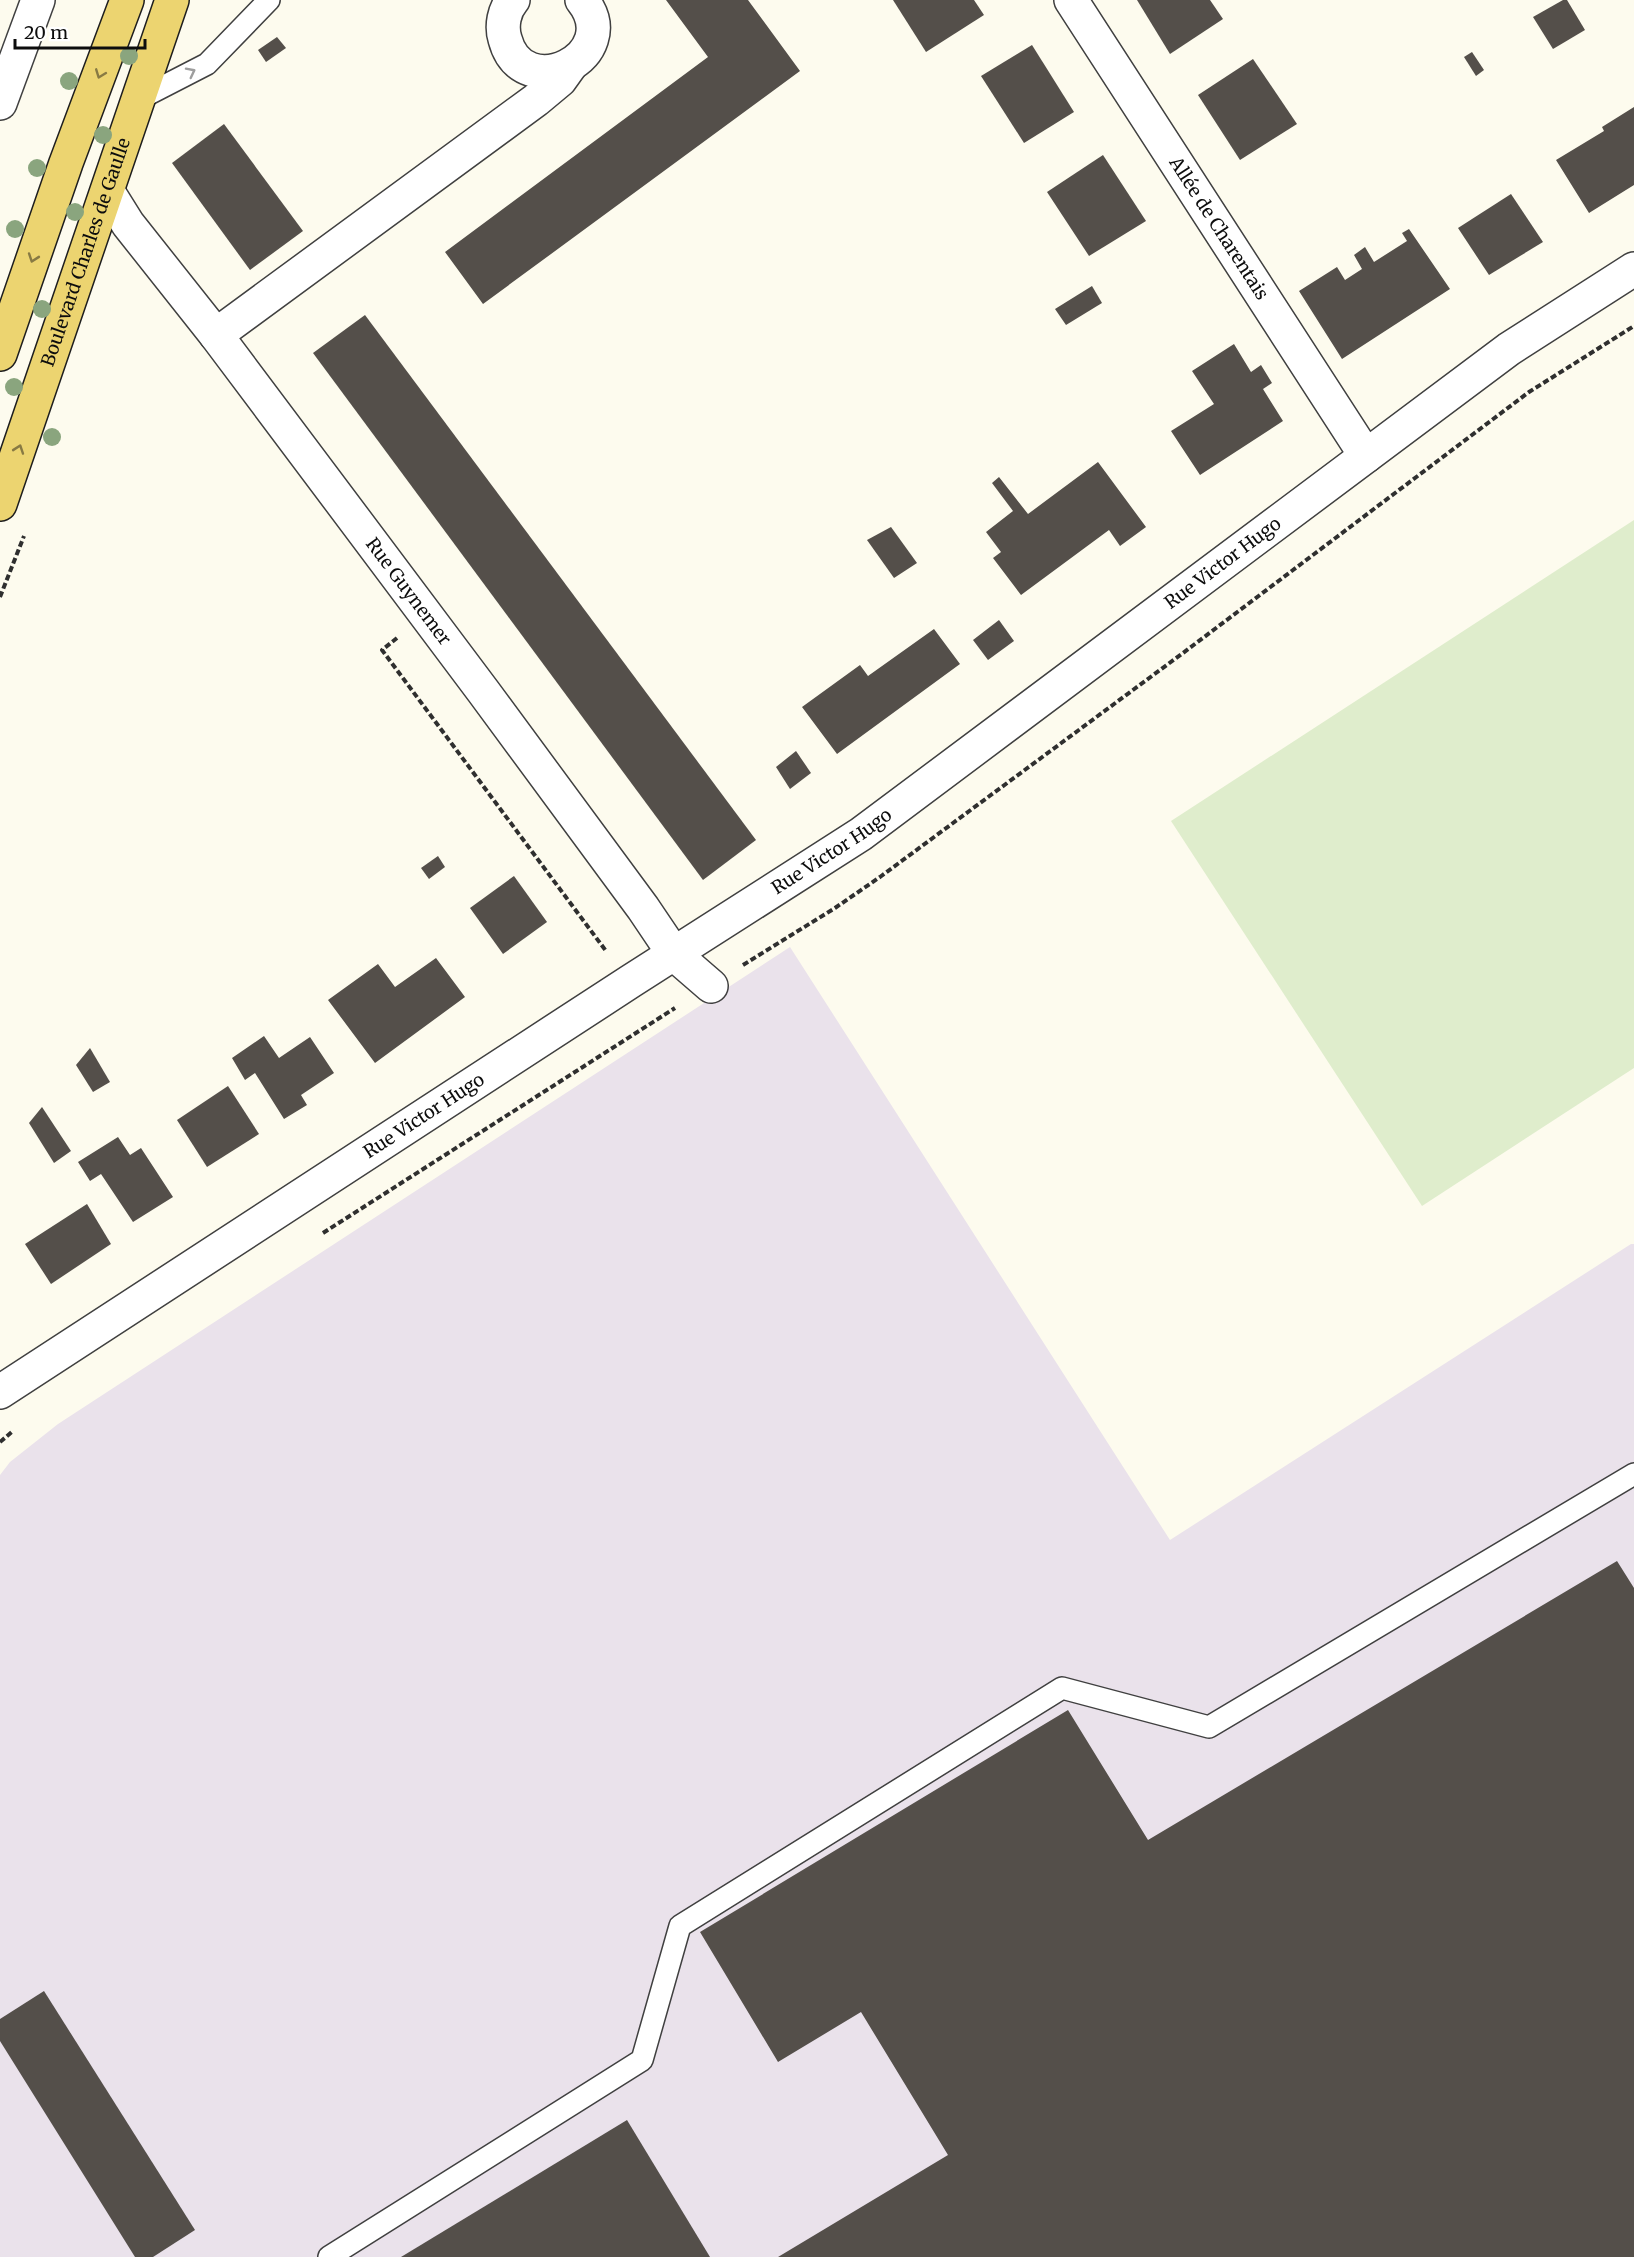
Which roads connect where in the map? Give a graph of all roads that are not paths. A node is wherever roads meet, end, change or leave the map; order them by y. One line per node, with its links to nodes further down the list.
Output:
1 (38, 0): 10 (street)
2 (128, 0): 14 (main road, one-way to 14)
3 (172, 0): 9 (main road, Boulevard Charles de Gaulle)
4 (269, 0): 9 (lane, one-way to 4)
5 (513, 0): 8 (street)
6 (582, 0): 8 (street)
7 (1071, 0): 15 (street, Allée de Charentais)
8 (570, 66): 13 (street)
9 (139, 99): 11 (main road, Boulevard Charles de Gaulle)
10 (0, 103)
11 (108, 192): 13 (street, Rue Guynemer); 16 (main road, Boulevard Charles de Gaulle, one-way to 11)
12 (1634, 269): 15 (street, Rue Victor Hugo)
13 (216, 335): 17 (street, Rue Guynemer)
14 (0, 354)
15 (1366, 456): 17 (street, Rue Victor Hugo)
16 (0, 504)
17 (674, 954): 18 (street, Rue Guynemer); 19 (street, Rue Victor Hugo)
18 (711, 986)
19 (0, 1392)
20 (1634, 1474): 21 (lane)
21 (329, 2257)

